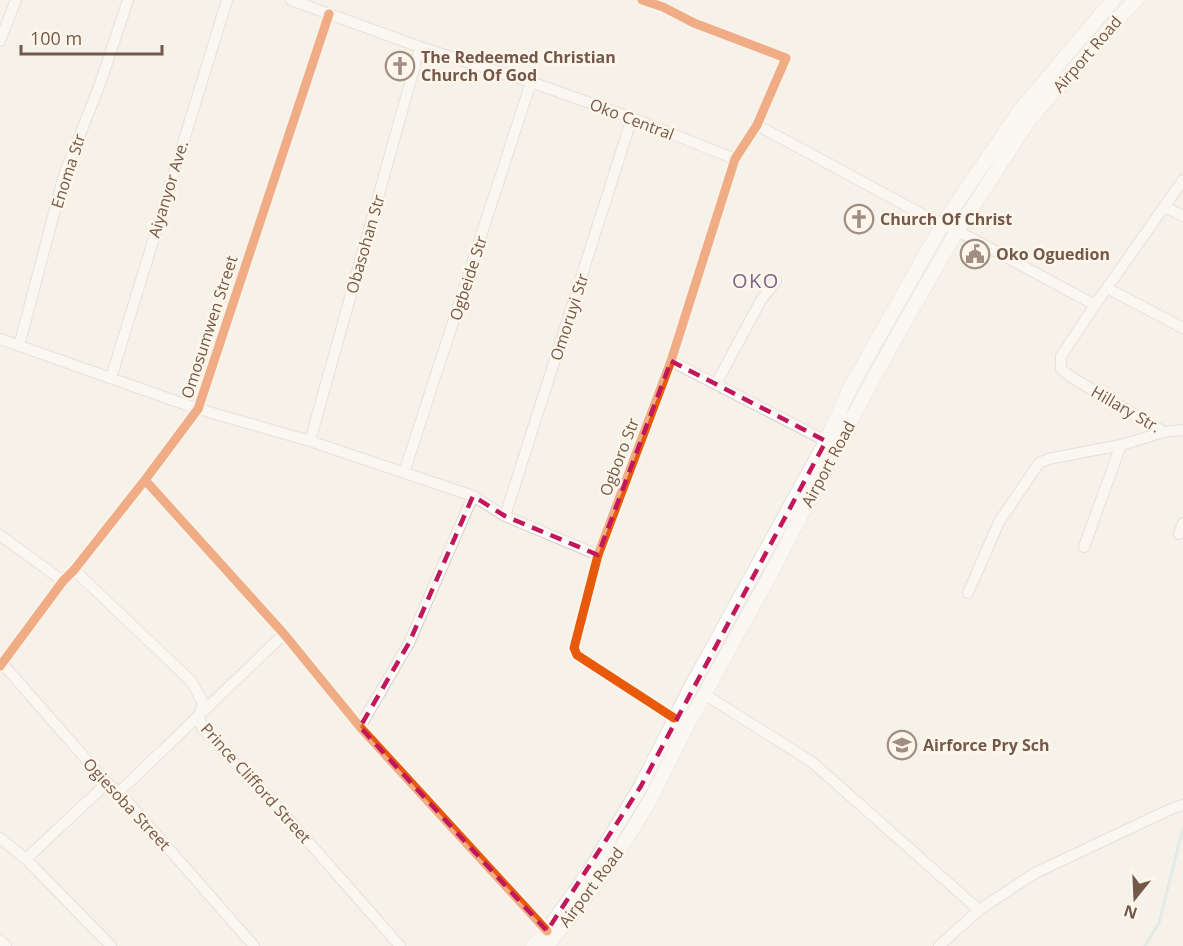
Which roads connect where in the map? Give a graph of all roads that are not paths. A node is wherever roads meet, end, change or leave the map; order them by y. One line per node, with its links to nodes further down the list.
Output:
1 (16, 0): 10 (street)
2 (128, 0): 26 (street, Enoma Str)
3 (227, 0): 28 (street, Aiyanyor Ave.)
4 (642, 0): 8 (street)
5 (1113, 0): 19 (main road, Airport Road)
6 (1137, 0): 20 (main road, Airport Road)
7 (295, 1): 9 (street, Oko Central)
8 (664, 4): 14 (street)
9 (328, 14): 11 (street, Oko Central); 30 (street, Omosumwen Street)
10 (0, 41)
11 (420, 47): 12 (street, Oko Central); 33 (street, Obasohan Str)
12 (531, 82): 13 (street, Oko Central); 36 (street, Ogbeide Str)
13 (632, 118): 15 (street, Oko Central); 39 (street, Omoruyi Str)
14 (757, 125): 15 (street); 19 (street)
15 (735, 159): 27 (street, Ogboro Str)
16 (1183, 180): 17 (street)
17 (1165, 207): 18 (street); 22 (street)
18 (1183, 216)
19 (942, 225): 20 (street); 34 (main road, Airport Road)
20 (957, 231): 23 (street); 50 (main road, Airport Road)
21 (776, 280): 29 (street)
22 (1107, 288): 23 (street); 24 (street)
23 (1095, 305): 32 (street, Hillary Str.)
24 (1183, 328)
25 (0, 339): 26 (street)
26 (19, 346): 28 (street)
27 (671, 361): 29 (street); 44 (street, Ogboro Str)
28 (111, 378): 30 (street)
29 (716, 384): 34 (street)
30 (198, 409): 33 (street); 37 (street, Omosumwen Street)
31 (1183, 430): 32 (street, Hillary Str.)
32 (1164, 432): 35 (street)
33 (310, 441): 36 (street)
34 (826, 441): 52 (main road, Airport Road)
35 (1121, 446): 43 (street); 47 (street)
36 (404, 473): 38 (street)
37 (145, 480): 45 (street, Omosumwen Street); 48 (street)
38 (473, 496): 39 (street); 53 (street)
39 (505, 516): 44 (street)
40 (1183, 523): 41 (street)
41 (1179, 534)
42 (0, 535): 46 (street)
43 (1084, 547)
44 (598, 555): 52 (street, Ogboro Str)
45 (74, 570): 46 (street, Omosumwen Street); 51 (street, Prince Clifford Street)
46 (63, 581): 49 (street, Omosumwen Street)
47 (968, 593)
48 (284, 634): 51 (street); 53 (street)
49 (1, 663): 54 (street, Ogiesoba Street)
50 (704, 694): 59 (street); 67 (main road, Airport Road)
51 (199, 716): 55 (street); 65 (street, Prince Clifford Street)
52 (674, 718): 60 (main road, Airport Road)
53 (360, 727): 60 (street)
54 (107, 783): 55 (street, Ogiesoba Street); 58 (street)
55 (119, 792): 64 (street, Ogiesoba Street)
56 (1183, 805): 59 (street)
57 (0, 838): 58 (street)
58 (26, 859): 63 (street)
59 (979, 910): 68 (street)
60 (547, 931): 66 (main road, Airport Road)
61 (0, 940): 62 (street)
62 (6, 946)
63 (111, 946)
64 (254, 946)
65 (400, 946)
66 (533, 946)
67 (547, 946)
68 (939, 946)

